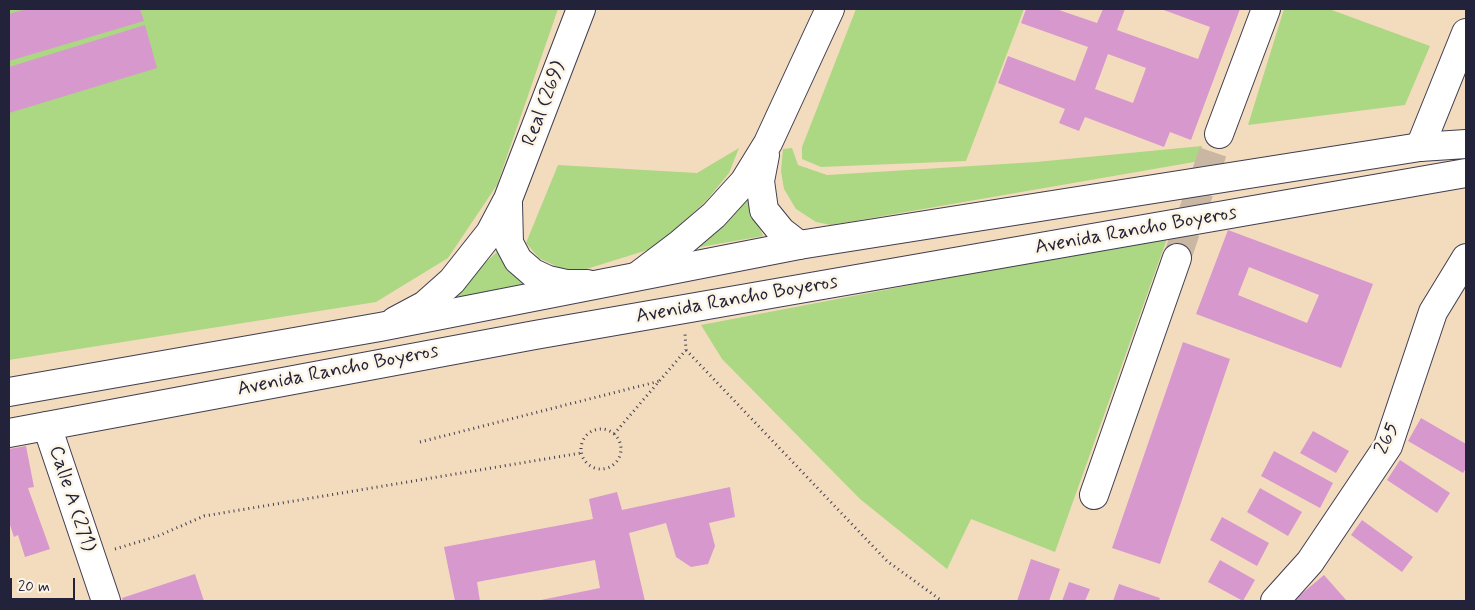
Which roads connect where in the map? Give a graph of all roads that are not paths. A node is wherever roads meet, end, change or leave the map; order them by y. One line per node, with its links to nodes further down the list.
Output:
1 (581, 9): 10 (main road, Real (269))
2 (830, 9): 6 (main road)
3 (1266, 9): 5 (main road)
4 (1466, 33): 8 (main road)
5 (1219, 134)
6 (768, 143): 11 (main road); 14 (main road)
7 (1466, 144): 8 (main road, Avenida Rancho Boyeros)
8 (1420, 147): 11 (main road, Avenida Rancho Boyeros)
9 (1466, 173): 18 (main road, Avenida Rancho Boyeros)
10 (508, 199): 15 (main road, Real (269)); 16 (main road, Real (269))
11 (799, 245): 14 (main road, Avenida Rancho Boyeros)
12 (1177, 258): 20 (main road)
13 (1466, 258): 22 (main road, 265)
14 (639, 275): 15 (main road, Avenida Rancho Boyeros)
15 (591, 284): 16 (main road, Avenida Rancho Boyeros)
16 (380, 327): 17 (main road, Avenida Rancho Boyeros)
17 (9, 392)
18 (47, 426): 19 (main road, Avenida Rancho Boyeros); 21 (main road, Calle A (271))
19 (9, 432)
20 (1094, 495)
21 (106, 601)
22 (1275, 601)

